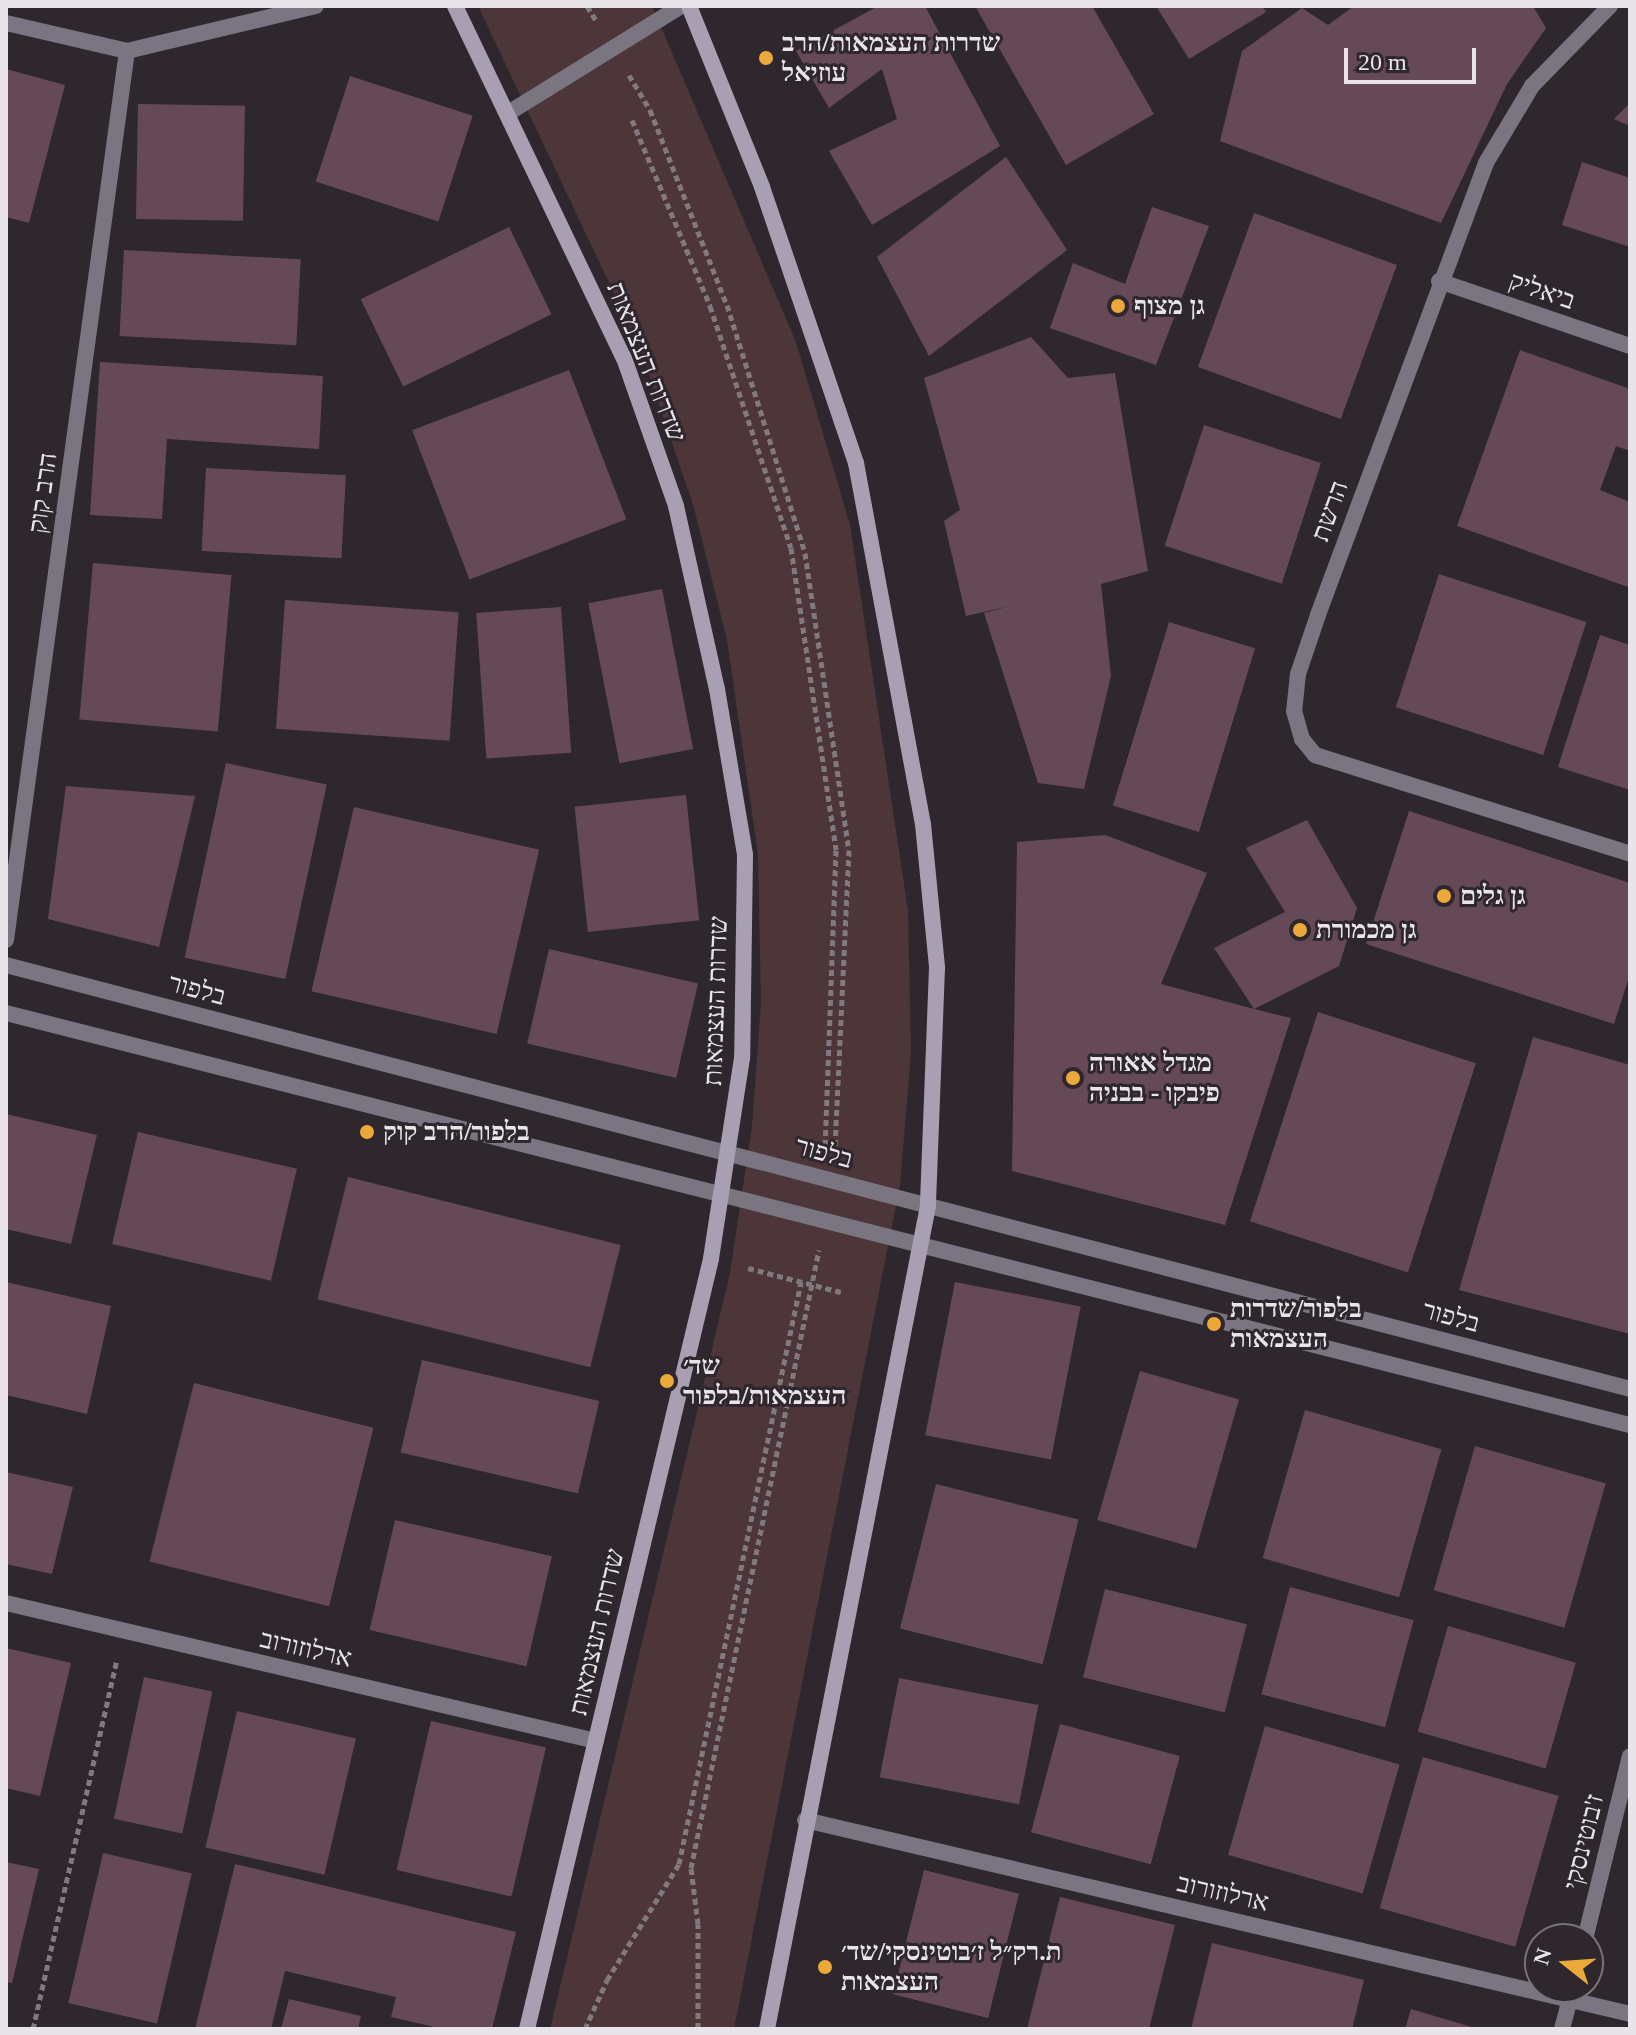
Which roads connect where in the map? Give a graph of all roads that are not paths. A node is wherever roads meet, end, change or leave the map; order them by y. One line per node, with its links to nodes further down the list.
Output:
1 (316, 6): 7 (street)
2 (455, 6): 8 (main road, שדרות העצמאות)
3 (681, 6): 8 (street)
4 (689, 6): 17 (main road)
5 (1610, 6): 9 (street, הרשת)
6 (6, 23): 7 (street)
7 (127, 51): 12 (street, הרב קוק)
8 (510, 112): 15 (main road, שדרות העצמאות)
9 (1439, 281): 10 (street, ביאליק); 11 (street, הרשת)
10 (1630, 346)
11 (1630, 854)
12 (6, 940)
13 (6, 965): 15 (street, בלפור)
14 (6, 1013): 16 (street)
15 (727, 1152): 16 (main road, שדרות העצמאות); 17 (street, בלפור)
16 (719, 1195): 18 (street); 22 (main road, שדרות העצמאות)
17 (928, 1206): 18 (main road); 19 (street, בלפור)
18 (920, 1244): 20 (street); 24 (main road)
19 (1630, 1389)
20 (1630, 1425)
21 (6, 1603): 22 (street, ארלוזורוב)
22 (596, 1741): 30 (main road, שדרות העצמאות)
23 (1630, 1756): 25 (street, ז'בוטינסקי)
24 (805, 1820): 26 (street, ארלוזורוב); 31 (main road)
25 (1589, 1923)
26 (1524, 1982)
27 (1568, 2003): 32 (street)
28 (1599, 2003): 29 (street, ארלוזורוב)
29 (1630, 2014)
30 (527, 2029)
31 (767, 2029)
32 (1562, 2029)

